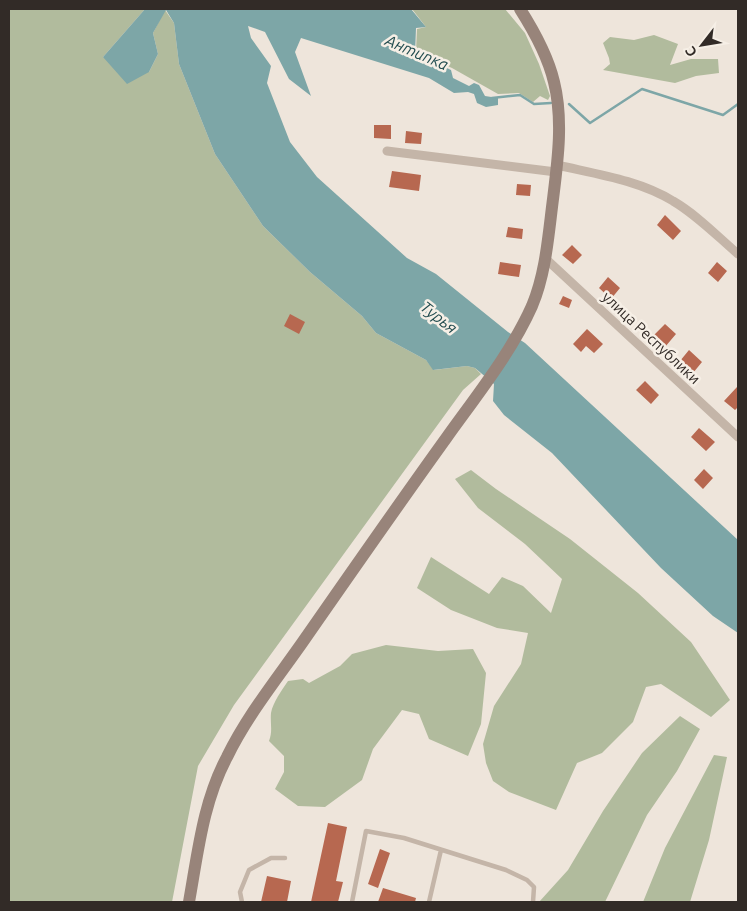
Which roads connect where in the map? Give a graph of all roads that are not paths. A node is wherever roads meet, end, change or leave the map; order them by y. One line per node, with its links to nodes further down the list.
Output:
1 (511, 9): 2 (lane)
2 (523, 13): 4 (main road)
3 (387, 151): 4 (street)
4 (556, 168): 5 (street); 6 (main road)
5 (738, 254)
6 (546, 259): 7 (street, улица Республики); 10 (main road)
7 (738, 437)
8 (441, 850): 12 (lane); 13 (lane); 14 (lane)
9 (285, 858): 11 (lane)
10 (189, 902)
11 (242, 902)
12 (352, 902)
13 (429, 902)
14 (533, 902)

